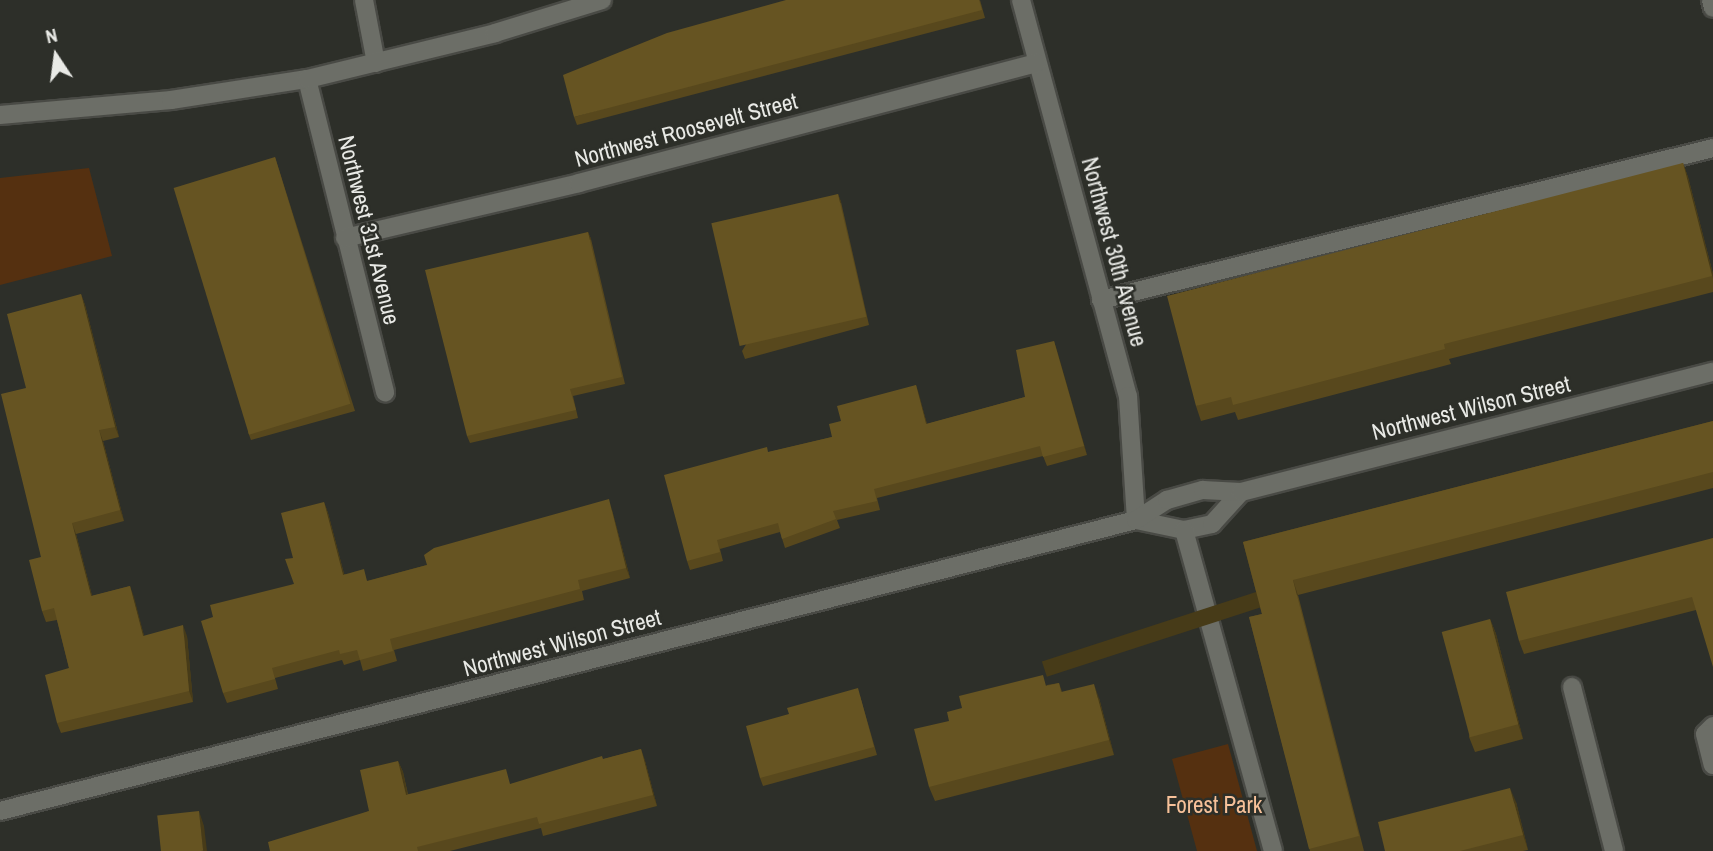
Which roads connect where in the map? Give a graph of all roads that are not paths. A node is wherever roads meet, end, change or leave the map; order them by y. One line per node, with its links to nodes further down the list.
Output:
1 (364, 0): 6 (street)
2 (602, 0): 6 (street)
3 (1021, 0): 7 (street, Northwest 30th Avenue)
4 (1711, 0): 5 (street)
5 (1713, 8)
6 (376, 63): 8 (street)
7 (1037, 63): 11 (street, Northwest Roosevelt Street); 12 (street, Northwest 30th Avenue)
8 (307, 79): 9 (street); 11 (street, Northwest 31st Avenue)
9 (0, 115)
10 (1713, 148): 12 (street)
11 (345, 238): 14 (street, Northwest 31st Avenue)
12 (1101, 300): 16 (street, Northwest 30th Avenue)
13 (1713, 372): 15 (street, Northwest Wilson Street)
14 (385, 393)
15 (1241, 492): 16 (street, Northwest Wilson Street); 17 (street)
16 (1136, 520): 17 (street, Northwest Wilson Street); 21 (street, Northwest Wilson Street)
17 (1184, 530): 22 (street)
18 (1572, 687): 23 (street)
19 (1713, 726): 20 (street)
20 (1713, 765)
21 (1, 809)
22 (1273, 851)
23 (1614, 851)

